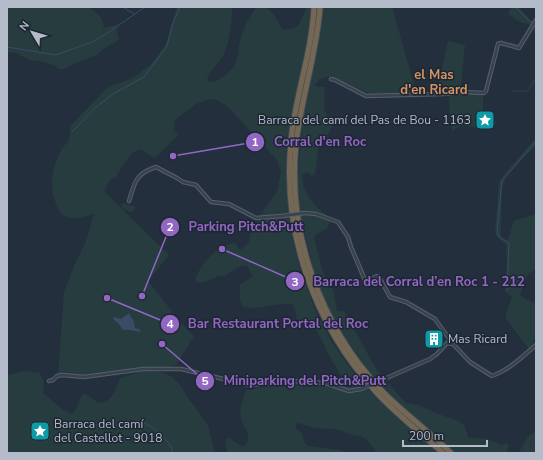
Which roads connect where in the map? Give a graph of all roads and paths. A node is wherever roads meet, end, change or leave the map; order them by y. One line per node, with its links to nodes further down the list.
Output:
1 (314, 7): 9 (highway)
2 (320, 7): 10 (highway)
3 (536, 20): 4 (street)
4 (331, 79)
5 (129, 201): 6 (street, bridge)
6 (453, 344): 7 (street); 8 (street, bridge)
7 (536, 345)
8 (49, 381)
9 (443, 453)
10 (451, 453)

